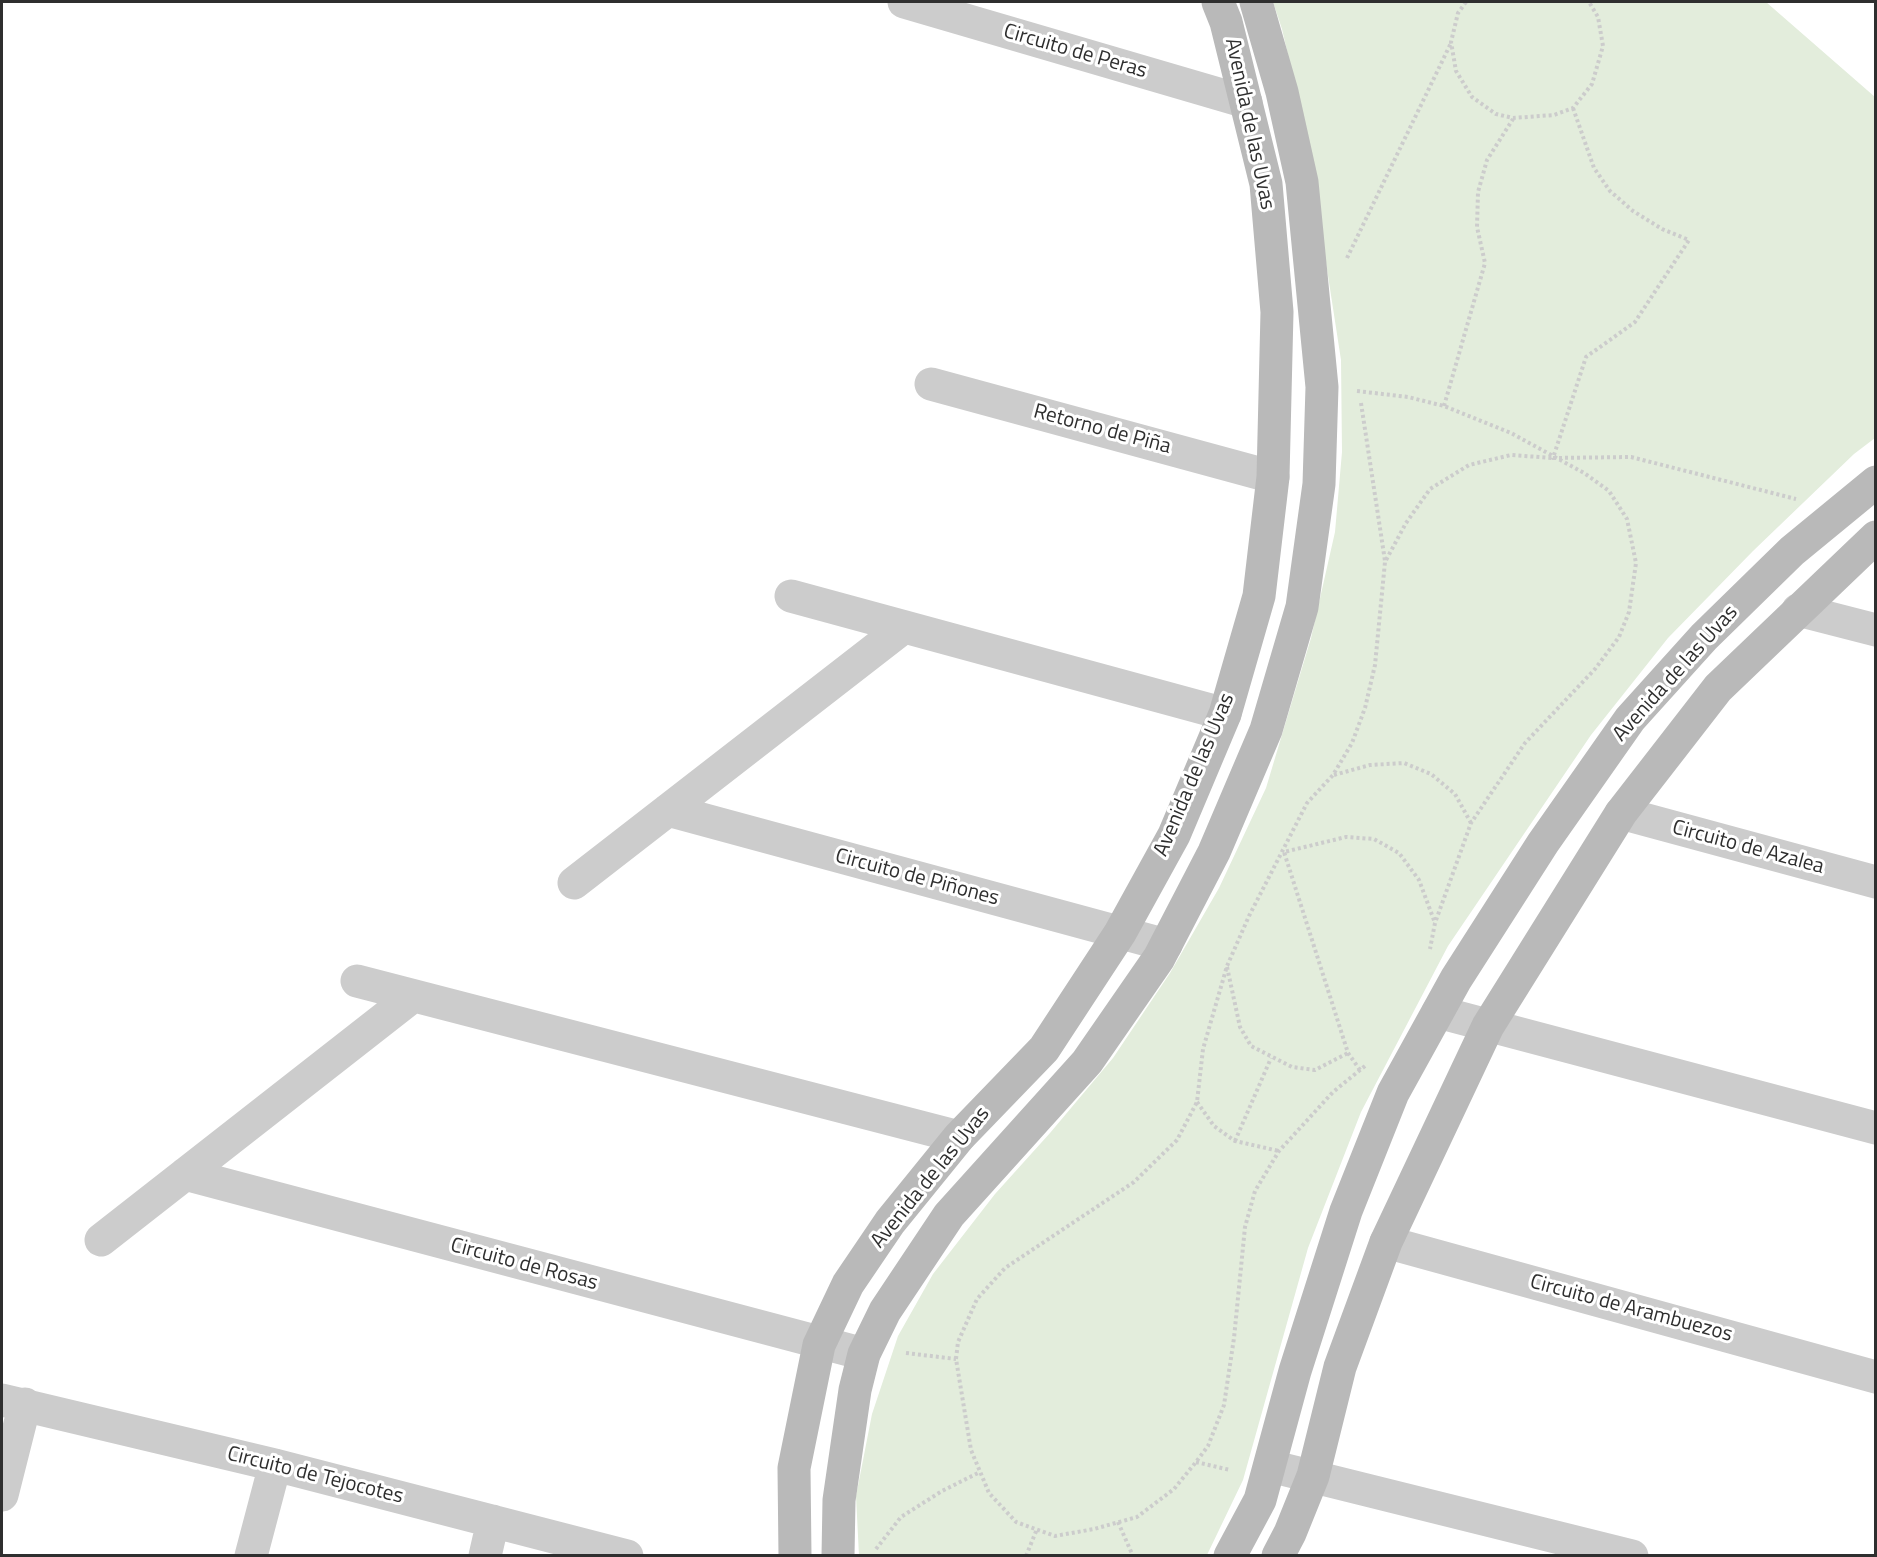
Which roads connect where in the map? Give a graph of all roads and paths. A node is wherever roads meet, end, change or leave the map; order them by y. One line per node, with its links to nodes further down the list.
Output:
1 (904, 2): 7 (street, Circuito de Peras)
2 (1218, 2): 7 (street, Avenida de las Uvas)
3 (1256, 2): 10 (street, Avenida de las Uvas)
4 (1466, 2): 6 (path)
5 (1589, 2): 8 (path)
6 (1451, 42): 9 (path); 10 (path)
7 (1246, 102): 11 (street, Avenida de las Uvas)
8 (1572, 108): 9 (path); 18 (path)
9 (1513, 118): 17 (path)
10 (1312, 273): 12 (street, Avenida de las Uvas)
11 (1277, 312): 12 (street); 19 (street, Avenida de las Uvas)
12 (1317, 321): 15 (street, Avenida de las Uvas)
13 (1357, 380): 16 (path)
14 (931, 384): 19 (street, Retorno de Piña)
15 (1322, 387): 16 (path); 38 (street, Avenida de las Uvas)
16 (1359, 391): 17 (path); 23 (path)
17 (1444, 406): 18 (path)
18 (1553, 458): 21 (path); 23 (path); 32 (path)
19 (1273, 477): 28 (street, Avenida de las Uvas)
20 (1875, 482): 21 (street, Avenida de las Uvas)
21 (1839, 512): 43 (street, Avenida de las Uvas)
22 (1875, 537): 25 (street, Avenida de las Uvas)
23 (1385, 562): 29 (path)
24 (791, 597): 26 (street)
25 (1798, 610): 27 (street); 31 (street, Avenida de las Uvas)
26 (904, 627): 28 (street); 30 (street)
27 (1875, 630)
28 (1225, 714): 37 (street, Avenida de las Uvas)
29 (1333, 775): 32 (path); 33 (path)
30 (668, 810): 34 (street); 37 (street, Circuito de Piñones)
31 (1621, 813): 35 (street, Circuito de Azalea); 44 (street, Avenida de las Uvas)
32 (1471, 823): 36 (path)
33 (1284, 852): 36 (path); 40 (path); 45 (path)
34 (574, 882)
35 (1875, 882)
36 (1435, 923): 39 (path)
37 (1120, 933): 38 (street, Circuito de Piñones); 51 (street, Avenida de las Uvas)
38 (1166, 945): 58 (street, Avenida de las Uvas)
39 (1428, 956)
40 (1227, 966): 46 (path); 49 (path)
41 (357, 981): 42 (street)
42 (413, 996): 51 (street); 54 (street)
43 (1438, 1012): 44 (street); 63 (street, Avenida de las Uvas)
44 (1488, 1026): 50 (street); 56 (street, Avenida de las Uvas)
45 (1348, 1053): 46 (path); 48 (path)
46 (1271, 1058): 52 (path)
47 (1366, 1064): 48 (path)
48 (1359, 1070): 53 (path)
49 (1197, 1102): 52 (path); 59 (path)
50 (1875, 1128)
51 (959, 1137): 57 (street, Avenida de las Uvas)
52 (1235, 1141): 53 (path)
53 (1279, 1151): 68 (path)
54 (185, 1174): 55 (street); 57 (street, Circuito de Rosas)
55 (100, 1240)
56 (1386, 1242): 60 (street, Circuito de Arambuezos); 65 (street, Avenida de las Uvas)
57 (820, 1344): 58 (street, Circuito de Rosas); 73 (street, Avenida de las Uvas)
58 (868, 1346): 59 (path); 74 (street, Avenida de las Uvas)
59 (956, 1359): 64 (path)
60 (1875, 1377)
61 (13, 1402): 62 (street, Circuito de Tejocotes); 66 (street)
62 (274, 1465): 67 (street, Circuito de Tejocotes); 70 (street)
63 (1270, 1466): 65 (street); 78 (street, Avenida de las Uvas)
64 (980, 1472): 69 (path); 75 (path)
65 (1312, 1476): 79 (street, Avenida de las Uvas); 80 (street)
66 (2, 1495)
67 (493, 1521): 71 (street); 72 (street, Circuito de Tejocotes)
68 (1118, 1522): 69 (path); 77 (path)
69 (1037, 1529): 76 (path)
70 (251, 1556)
71 (485, 1556)
72 (627, 1556)
73 (795, 1556)
74 (838, 1556)
75 (871, 1556)
76 (1026, 1556)
77 (1133, 1556)
78 (1230, 1556)
79 (1278, 1556)
80 (1632, 1556)

